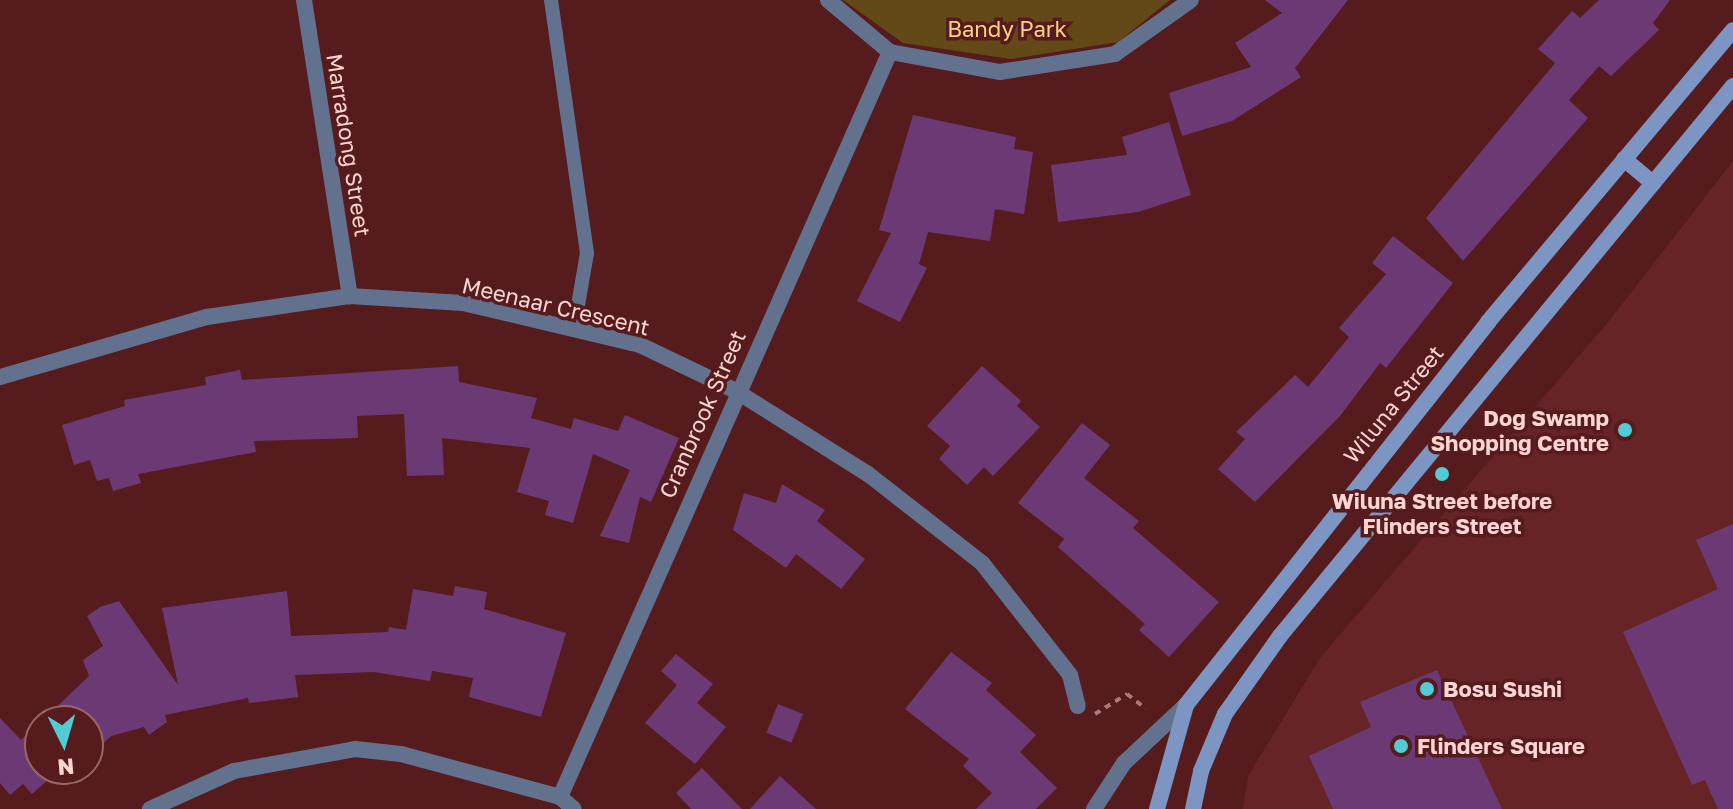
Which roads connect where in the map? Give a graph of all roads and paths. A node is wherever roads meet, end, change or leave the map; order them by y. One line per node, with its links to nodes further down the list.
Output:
1 (304, 0): 10 (street, Marradong Street)
2 (551, 0): 11 (lane)
3 (828, 0): 6 (street)
4 (1191, 0): 6 (street)
5 (1733, 30): 8 (main road, Wiluna Street)
6 (890, 52): 13 (street, Cranbrook Street)
7 (1733, 86): 9 (main road)
8 (1624, 159): 9 (main road); 14 (main road, Wiluna Street)
9 (1653, 183): 22 (main road)
10 (350, 296): 11 (street, Meenaar Crescent); 12 (street, Meenaar Crescent)
11 (574, 328): 13 (street, Meenaar Crescent)
12 (0, 377)
13 (736, 391): 15 (street, Meenaar Crescent); 17 (street, Cranbrook Street)
14 (1186, 705): 20 (street, Wiluna Street); 21 (main road)
15 (1078, 706): 16 (path)
16 (1146, 709)
17 (560, 797): 18 (street); 19 (street)
18 (150, 809)
19 (574, 809)
20 (1094, 809)
21 (1157, 809)
22 (1193, 809)

